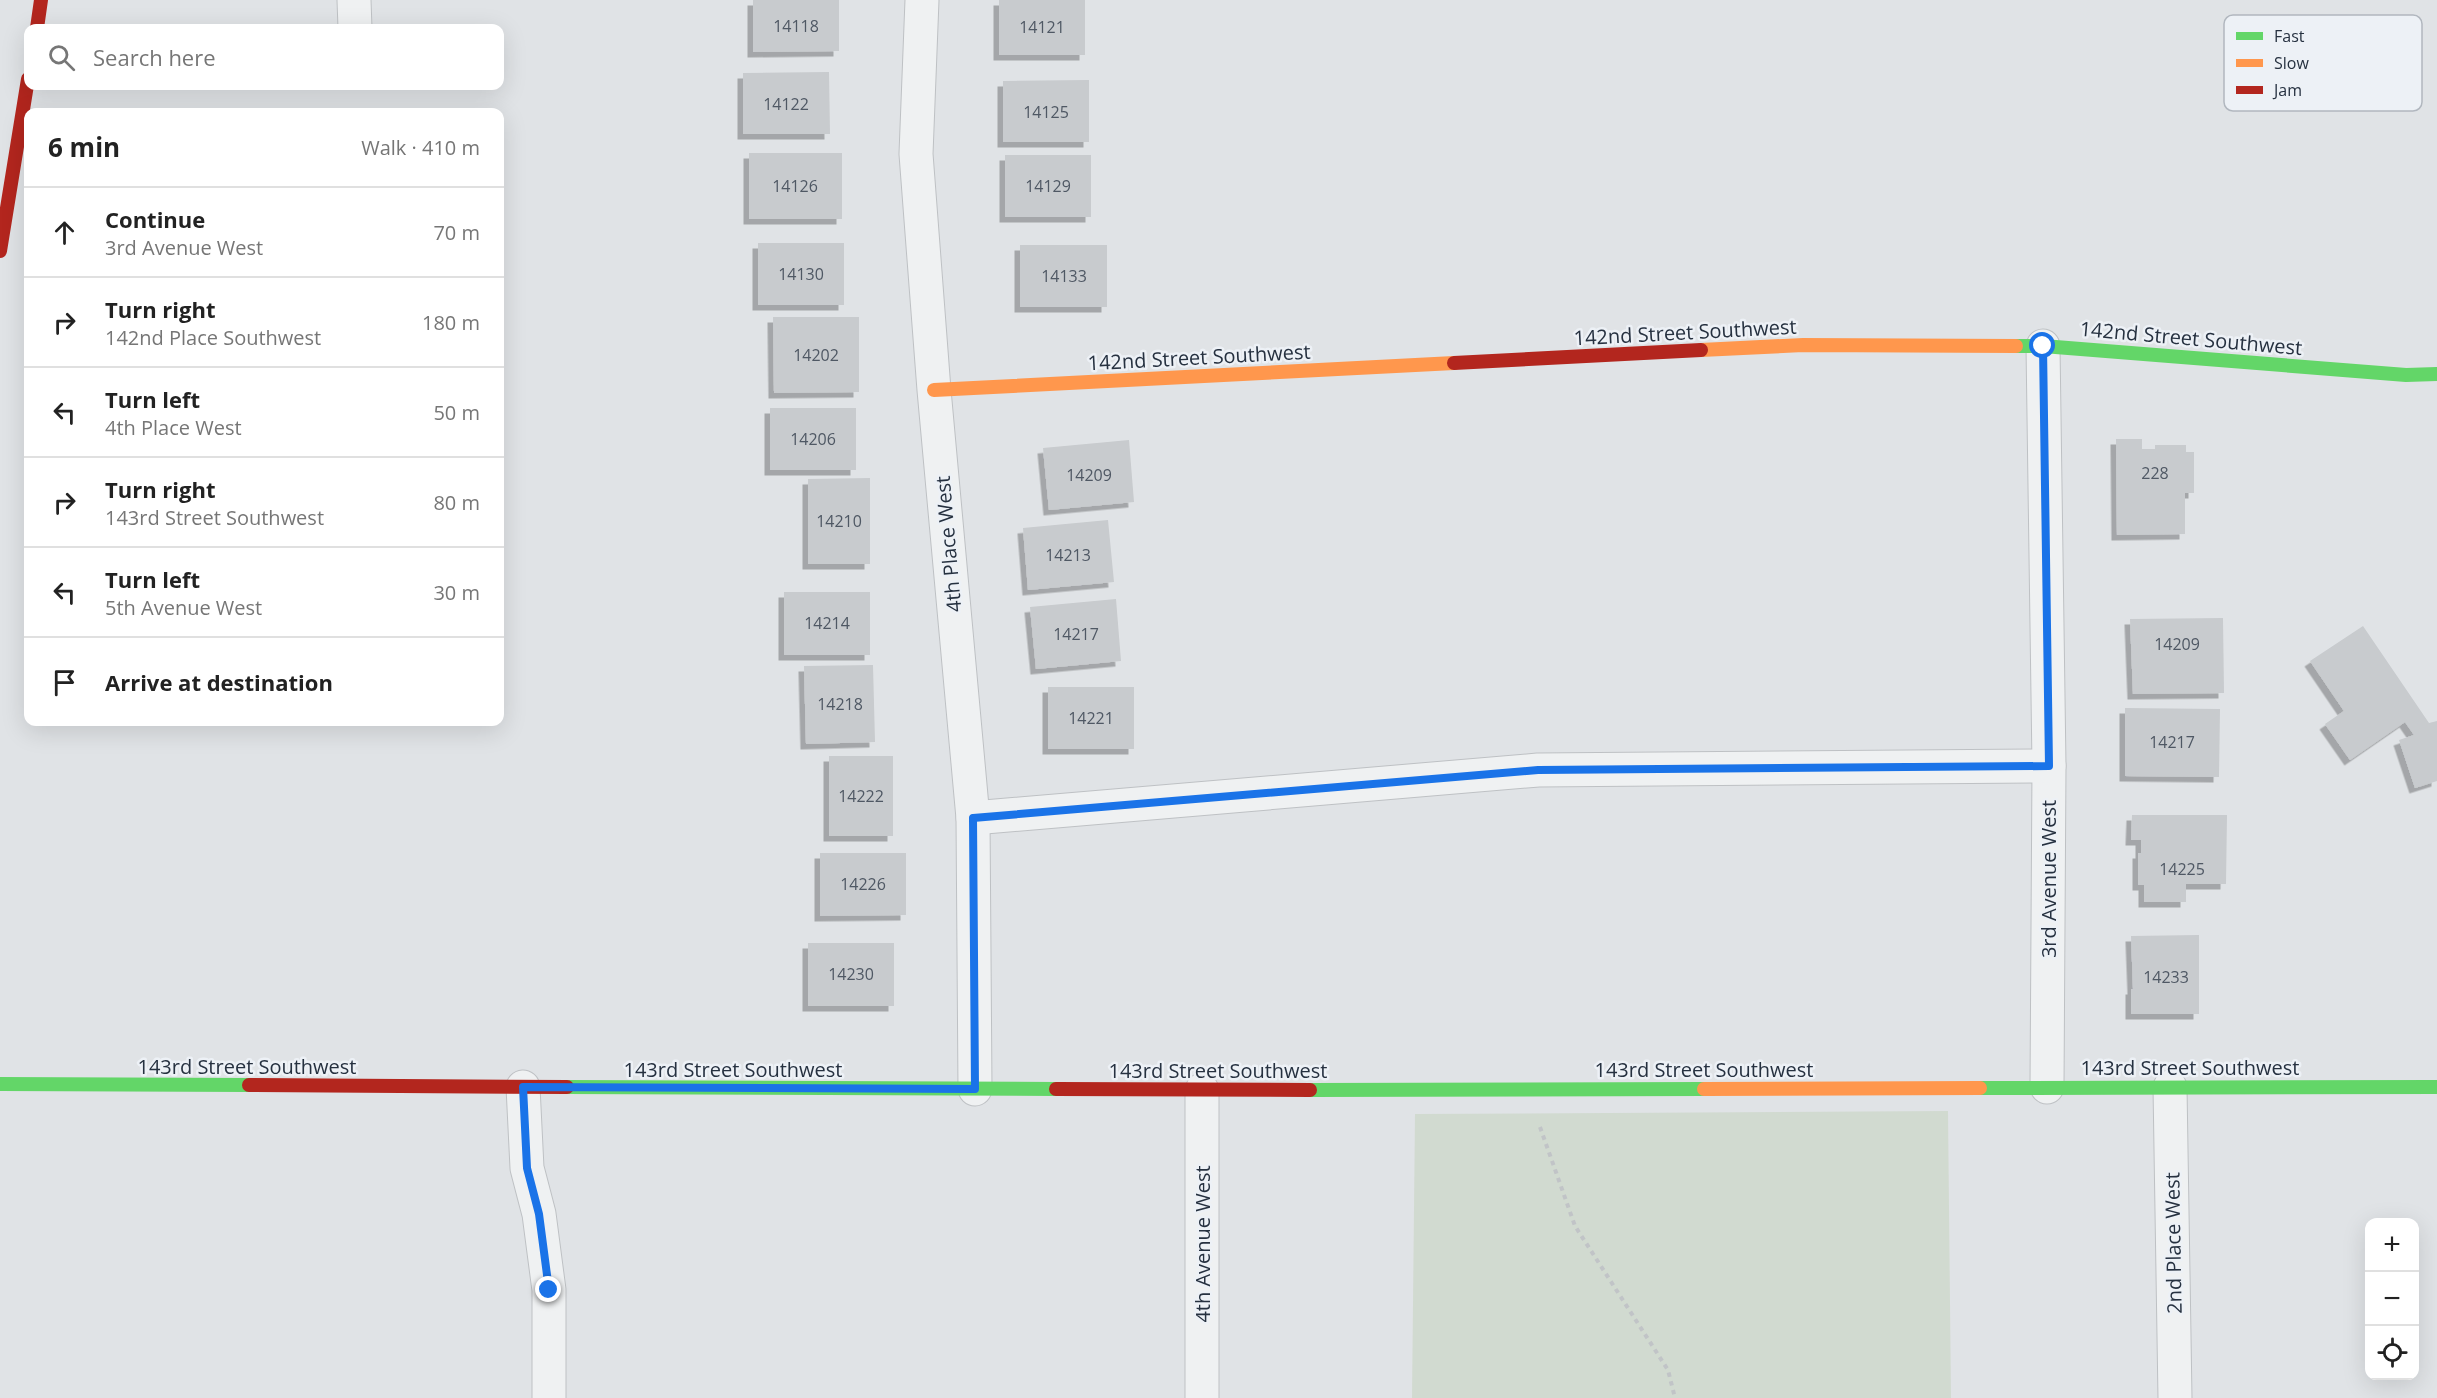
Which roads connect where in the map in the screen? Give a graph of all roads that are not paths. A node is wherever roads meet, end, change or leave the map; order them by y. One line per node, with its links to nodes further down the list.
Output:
1 (42, 0): 4 (street)
2 (354, 0): 5 (street)
3 (922, 0): 10 (street, 4th Place West)
4 (38, 24)
5 (355, 24)
6 (26, 90): 7 (street)
7 (0, 251)
8 (2043, 346): 9 (street, 142nd Street Southwest); 10 (street, 142nd Street Southwest); 11 (street, 3rd Avenue West)
9 (2437, 374)
10 (934, 390): 12 (street, 4th Place West)
11 (2049, 766): 12 (street); 15 (street, 3rd Avenue West)
12 (973, 818): 18 (street, 4th Place West)
13 (0, 1084): 14 (street, 143rd Street Southwest)
14 (523, 1087): 18 (street, 143rd Street Southwest); 20 (street)
15 (2047, 1087): 16 (street, 143rd Street Southwest); 19 (street, 143rd Street Southwest)
16 (2170, 1087): 17 (street, 143rd Street Southwest); 22 (street, 2nd Place West)
17 (2437, 1087)
18 (975, 1089): 19 (street, 143rd Street Southwest)
19 (1202, 1090): 21 (street, 4th Avenue West)
20 (549, 1398)
21 (1202, 1398)
22 (2175, 1398)

